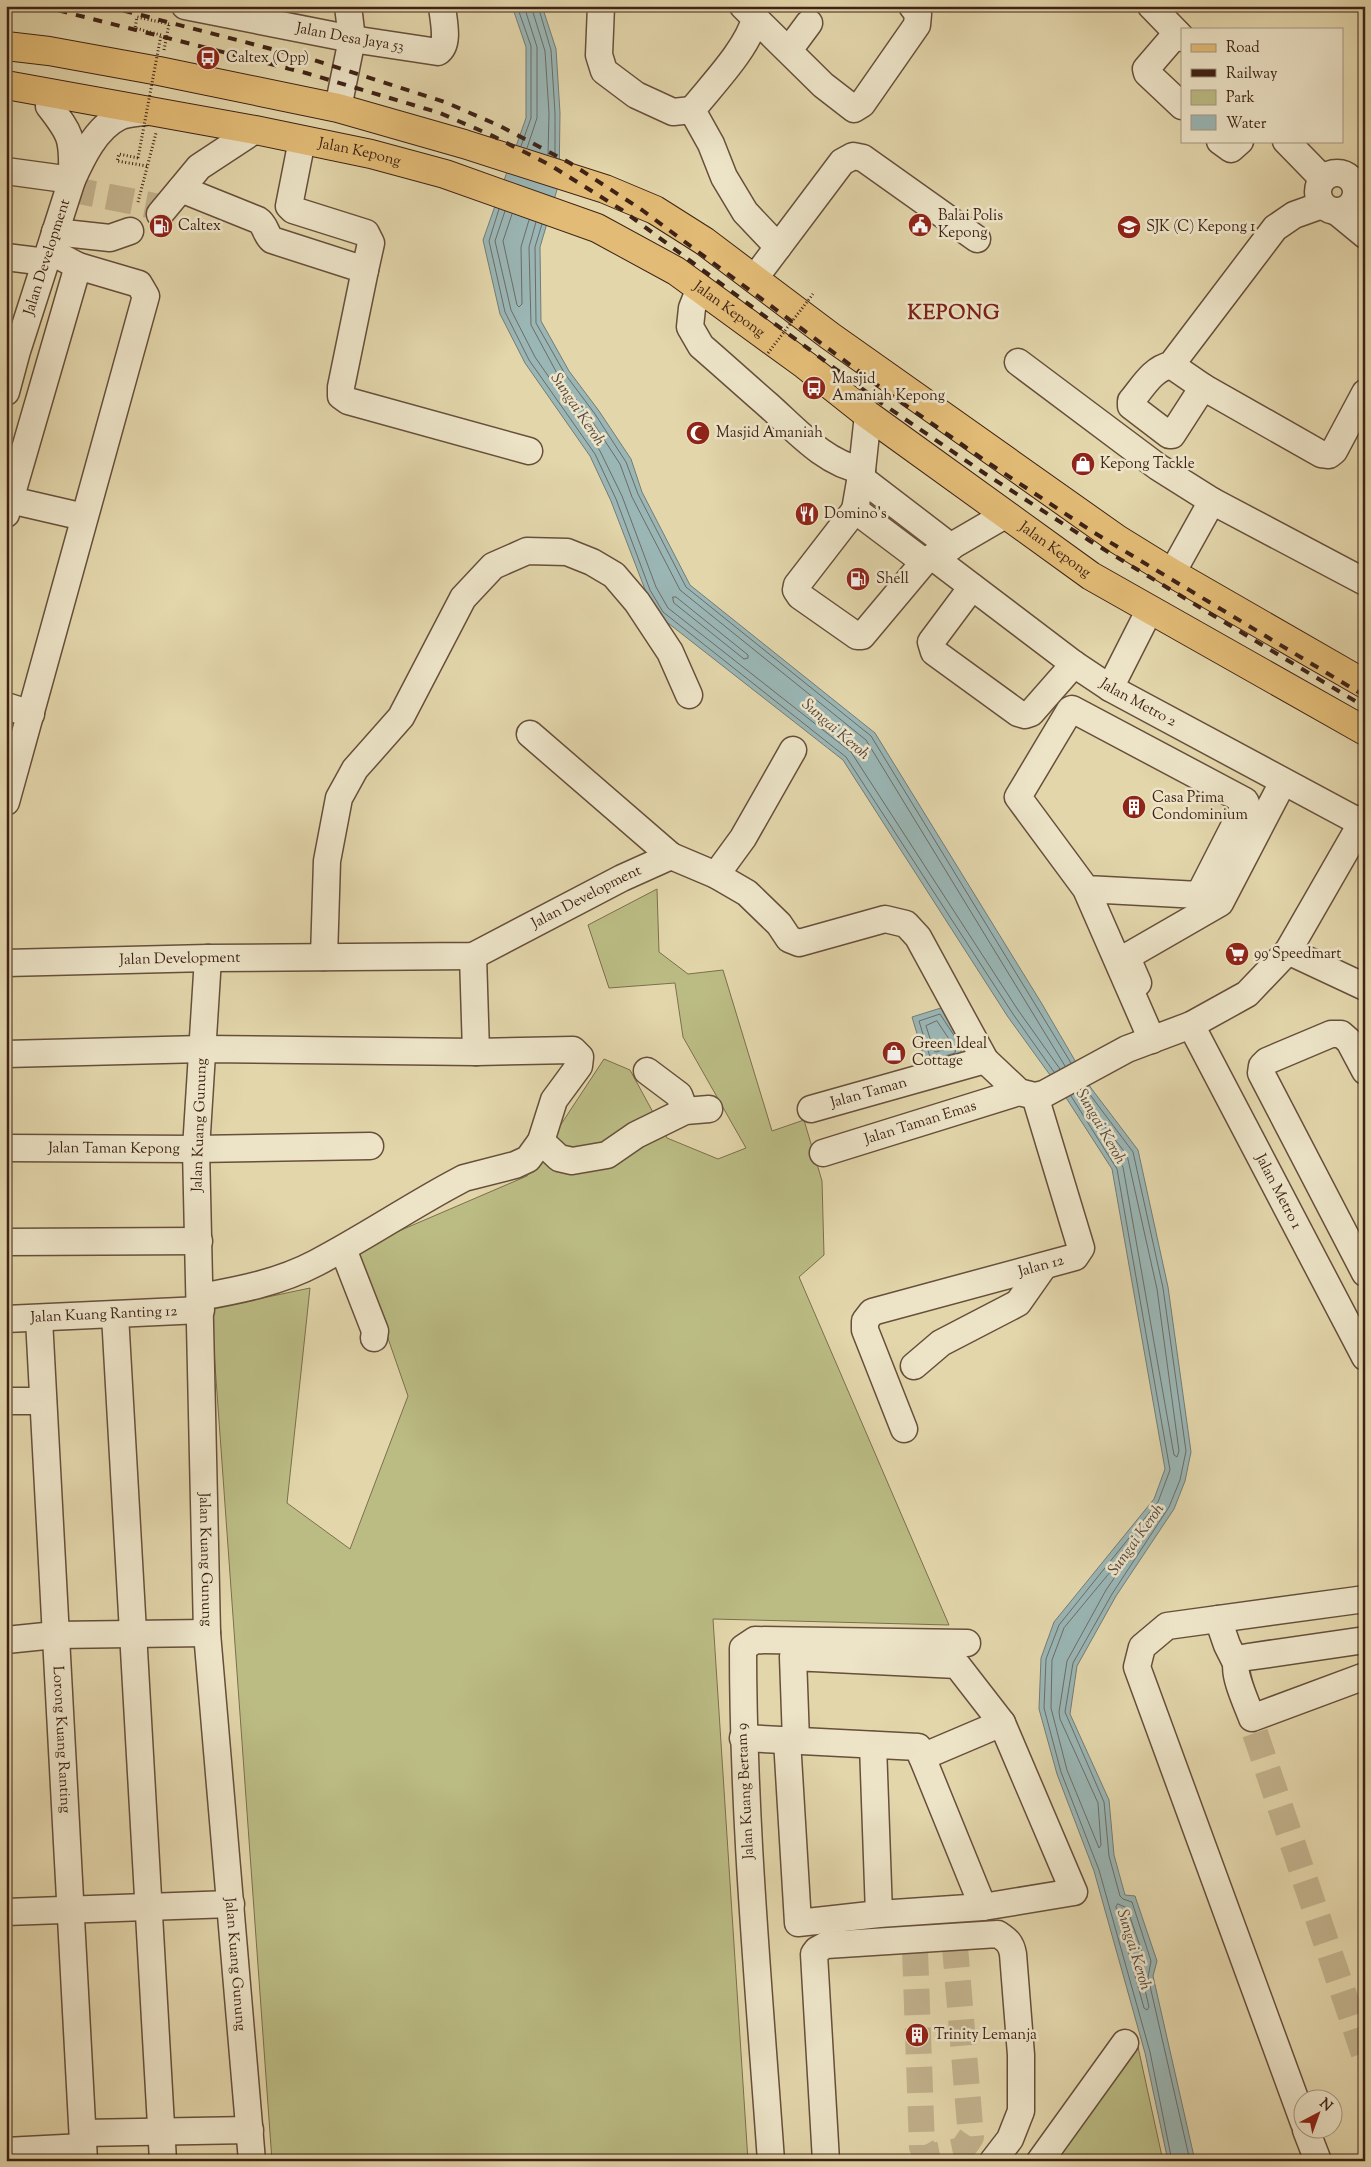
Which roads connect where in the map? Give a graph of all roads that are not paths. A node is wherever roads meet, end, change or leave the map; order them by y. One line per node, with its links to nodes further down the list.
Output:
1 (348, 6): 11 (street)
2 (442, 6): 11 (street, Jalan Desa Jaya 53)
3 (602, 6): 20 (street)
4 (912, 6): 13 (street)
5 (1151, 6): 9 (street)
6 (749, 12): 13 (street); 20 (street)
7 (177, 15): 11 (street, Jalan Desa Jaya 53)
8 (808, 23): 13 (street)
9 (1180, 35): 17 (street)
10 (6, 39): 14 (main road)
11 (352, 40): 19 (street)
12 (6, 46): 14 (main road)
13 (789, 50)
14 (49, 51): 19 (main road)
15 (6, 85): 21 (main road, Jalan Kepong)
16 (6, 104): 18 (main road)
17 (1181, 105)
18 (50, 106): 21 (main road); 29 (street, Jalan Development)
19 (338, 108): 41 (main road)
20 (692, 110): 36 (street)
21 (155, 112): 22 (main road, Jalan Kepong); 29 (street, Jalan Development)
22 (255, 130): 23 (main road, Jalan Kepong); 30 (street)
23 (302, 140): 40 (street); 42 (main road, Jalan Kepong)
24 (1222, 142): 25 (street)
25 (1239, 142)
26 (1287, 142): 28 (street)
27 (6, 171): 29 (street)
28 (1323, 179): 31 (street); 31 (street)
29 (72, 180): 37 (street, Jalan Development)
30 (181, 189): 32 (street); 40 (street)
31 (1345, 206): 34 (street); 45 (street)
32 (149, 208)
33 (130, 230): 37 (street)
34 (1365, 235)
35 (977, 239): 36 (street)
36 (778, 247): 41 (street)
37 (51, 248): 38 (street); 39 (street); 43 (street, Jalan Development)
38 (6, 256)
39 (78, 266): 53 (street); 56 (street)
40 (366, 270): 50 (street)
41 (754, 279): 58 (main road)
42 (700, 288): 49 (main road, Jalan Kepong); 51 (street)
43 (12, 350): 47 (street, Jalan Development)
44 (1018, 362): 52 (street)
45 (1171, 365): 46 (street); 46 (street)
46 (1202, 387): 48 (street)
47 (6, 392)
48 (1365, 393)
49 (868, 415): 51 (street); 55 (main road, Jalan Kepong)
50 (529, 451)
51 (861, 474): 54 (street); 57 (street)
52 (1212, 500): 58 (street); 59 (street)
53 (8, 504): 56 (street)
54 (855, 510): 57 (street); 57 (street)
55 (1005, 515): 57 (street); 61 (main road, Jalan Kepong)
56 (84, 517): 67 (street)
57 (936, 555): 60 (street, Jalan Metro 2)
58 (1172, 573): 63 (main road)
59 (1365, 582)
60 (972, 587): 62 (street, Jalan Metro 2); 62 (street)
61 (1150, 611): 64 (street); 68 (main road, Jalan Kepong)
62 (1074, 664): 64 (street, Jalan Metro 2)
63 (1365, 684)
64 (1110, 688): 71 (street, Jalan Metro 2)
65 (689, 694): 79 (street)
66 (6, 706): 67 (street)
67 (31, 714): 72 (street)
68 (1365, 731)
69 (530, 734): 74 (street)
70 (793, 750): 75 (street)
71 (1283, 782): 73 (street, Jalan Metro 2); 84 (street)
72 (6, 802)
73 (1364, 822): 77 (street, Jalan Metro 2)
74 (671, 856): 75 (street); 78 (street, Jalan Development)
75 (716, 875): 89 (street)
76 (1086, 889): 76 (street); 84 (street)
77 (1288, 951): 82 (street); 83 (street, Jalan Metro 2)
78 (473, 956): 79 (street, Jalan Development); 87 (street)
79 (324, 957): 80 (street, Jalan Development)
80 (208, 958): 81 (street, Jalan Development); 85 (street, Jalan Kuang Gunung)
81 (6, 963)
82 (1365, 987)
83 (1191, 1025): 84 (street, Jalan Metro 2); 100 (street, Jalan Metro 1)
84 (1157, 1038): 86 (street, Jalan Metro 2)
85 (202, 1049): 87 (street); 88 (street); 98 (street, Jalan Kuang Gunung)
86 (1127, 1049): 92 (street, Jalan Taman Emas)
87 (476, 1052): 94 (street)
88 (6, 1054)
89 (985, 1060): 92 (street); 93 (street, Jalan Taman)
90 (647, 1071): 94 (street)
91 (1365, 1071): 95 (street)
92 (1033, 1094): 99 (street, Jalan Taman Emas); 104 (street, Jalan 12)
93 (811, 1109)
94 (542, 1141): 103 (street, Jalan Kuang Ranting 12)
95 (1297, 1142): 100 (street); 105 (street)
96 (370, 1146): 98 (street, Jalan Taman Kepong)
97 (6, 1148): 98 (street, Jalan Taman Kepong)
98 (196, 1149): 101 (street, Jalan Kuang Gunung)
99 (823, 1153)
100 (1263, 1159): 111 (street, Jalan Metro 1)
101 (199, 1241): 102 (street); 106 (street, Jalan Kuang Gunung)
102 (6, 1242)
103 (343, 1249): 106 (street, Jalan Kuang Ranting 12); 110 (street)
104 (1044, 1266): 112 (street); 115 (street, Jalan 12)
105 (1365, 1273)
106 (200, 1304): 107 (street, Jalan Kuang Ranting 12); 119 (street, Jalan Kuang Gunung)
107 (115, 1315): 108 (street, Jalan Kuang Ranting 12); 118 (street)
108 (39, 1319): 109 (street, Jalan Kuang Ranting 12); 113 (street, Lorong Kuang Ranting)
109 (6, 1320)
110 (374, 1338)
111 (1365, 1357)
112 (914, 1366)
113 (43, 1400): 114 (street); 120 (street, Lorong Kuang Ranting)
114 (6, 1401)
115 (904, 1429)
116 (1365, 1599): 117 (street)
117 (1218, 1619): 124 (street); 138 (street)
118 (134, 1633): 119 (street); 120 (street); 132 (street)
119 (208, 1633): 131 (street, Jalan Kuang Gunung)
120 (55, 1635): 121 (street); 134 (street, Lorong Kuang Ranting)
121 (6, 1640)
122 (1365, 1640): 124 (street)
123 (967, 1643): 127 (street, Jalan Kuang Bertam 9)
124 (1236, 1663): 125 (street)
125 (1365, 1676)
126 (1002, 1723): 128 (street); 130 (street); 133 (street)
127 (743, 1738): 128 (street); 146 (street, Jalan Kuang Bertam 9)
128 (792, 1741): 129 (street); 136 (street)
129 (873, 1745): 130 (street); 136 (street)
130 (922, 1757): 133 (street)
131 (231, 1904): 132 (street); 140 (street, Jalan Kuang Gunung)
132 (149, 1906): 134 (street); 139 (street)
133 (983, 1907): 136 (street)
134 (71, 1908): 135 (street); 142 (street, Lorong Kuang Ranting)
135 (6, 1912)
136 (879, 1914)
137 (1125, 2043): 149 (street)
138 (1294, 2095)
139 (162, 2130): 140 (street); 142 (street); 144 (street)
140 (250, 2130): 145 (street, Jalan Kuang Gunung)
141 (1310, 2140): 150 (street)
142 (83, 2147): 143 (street)
143 (6, 2151)
144 (163, 2161)
145 (252, 2161)
146 (771, 2161)
147 (826, 2161): 148 (street)
148 (993, 2161)
149 (1040, 2161)
150 (1318, 2161)

